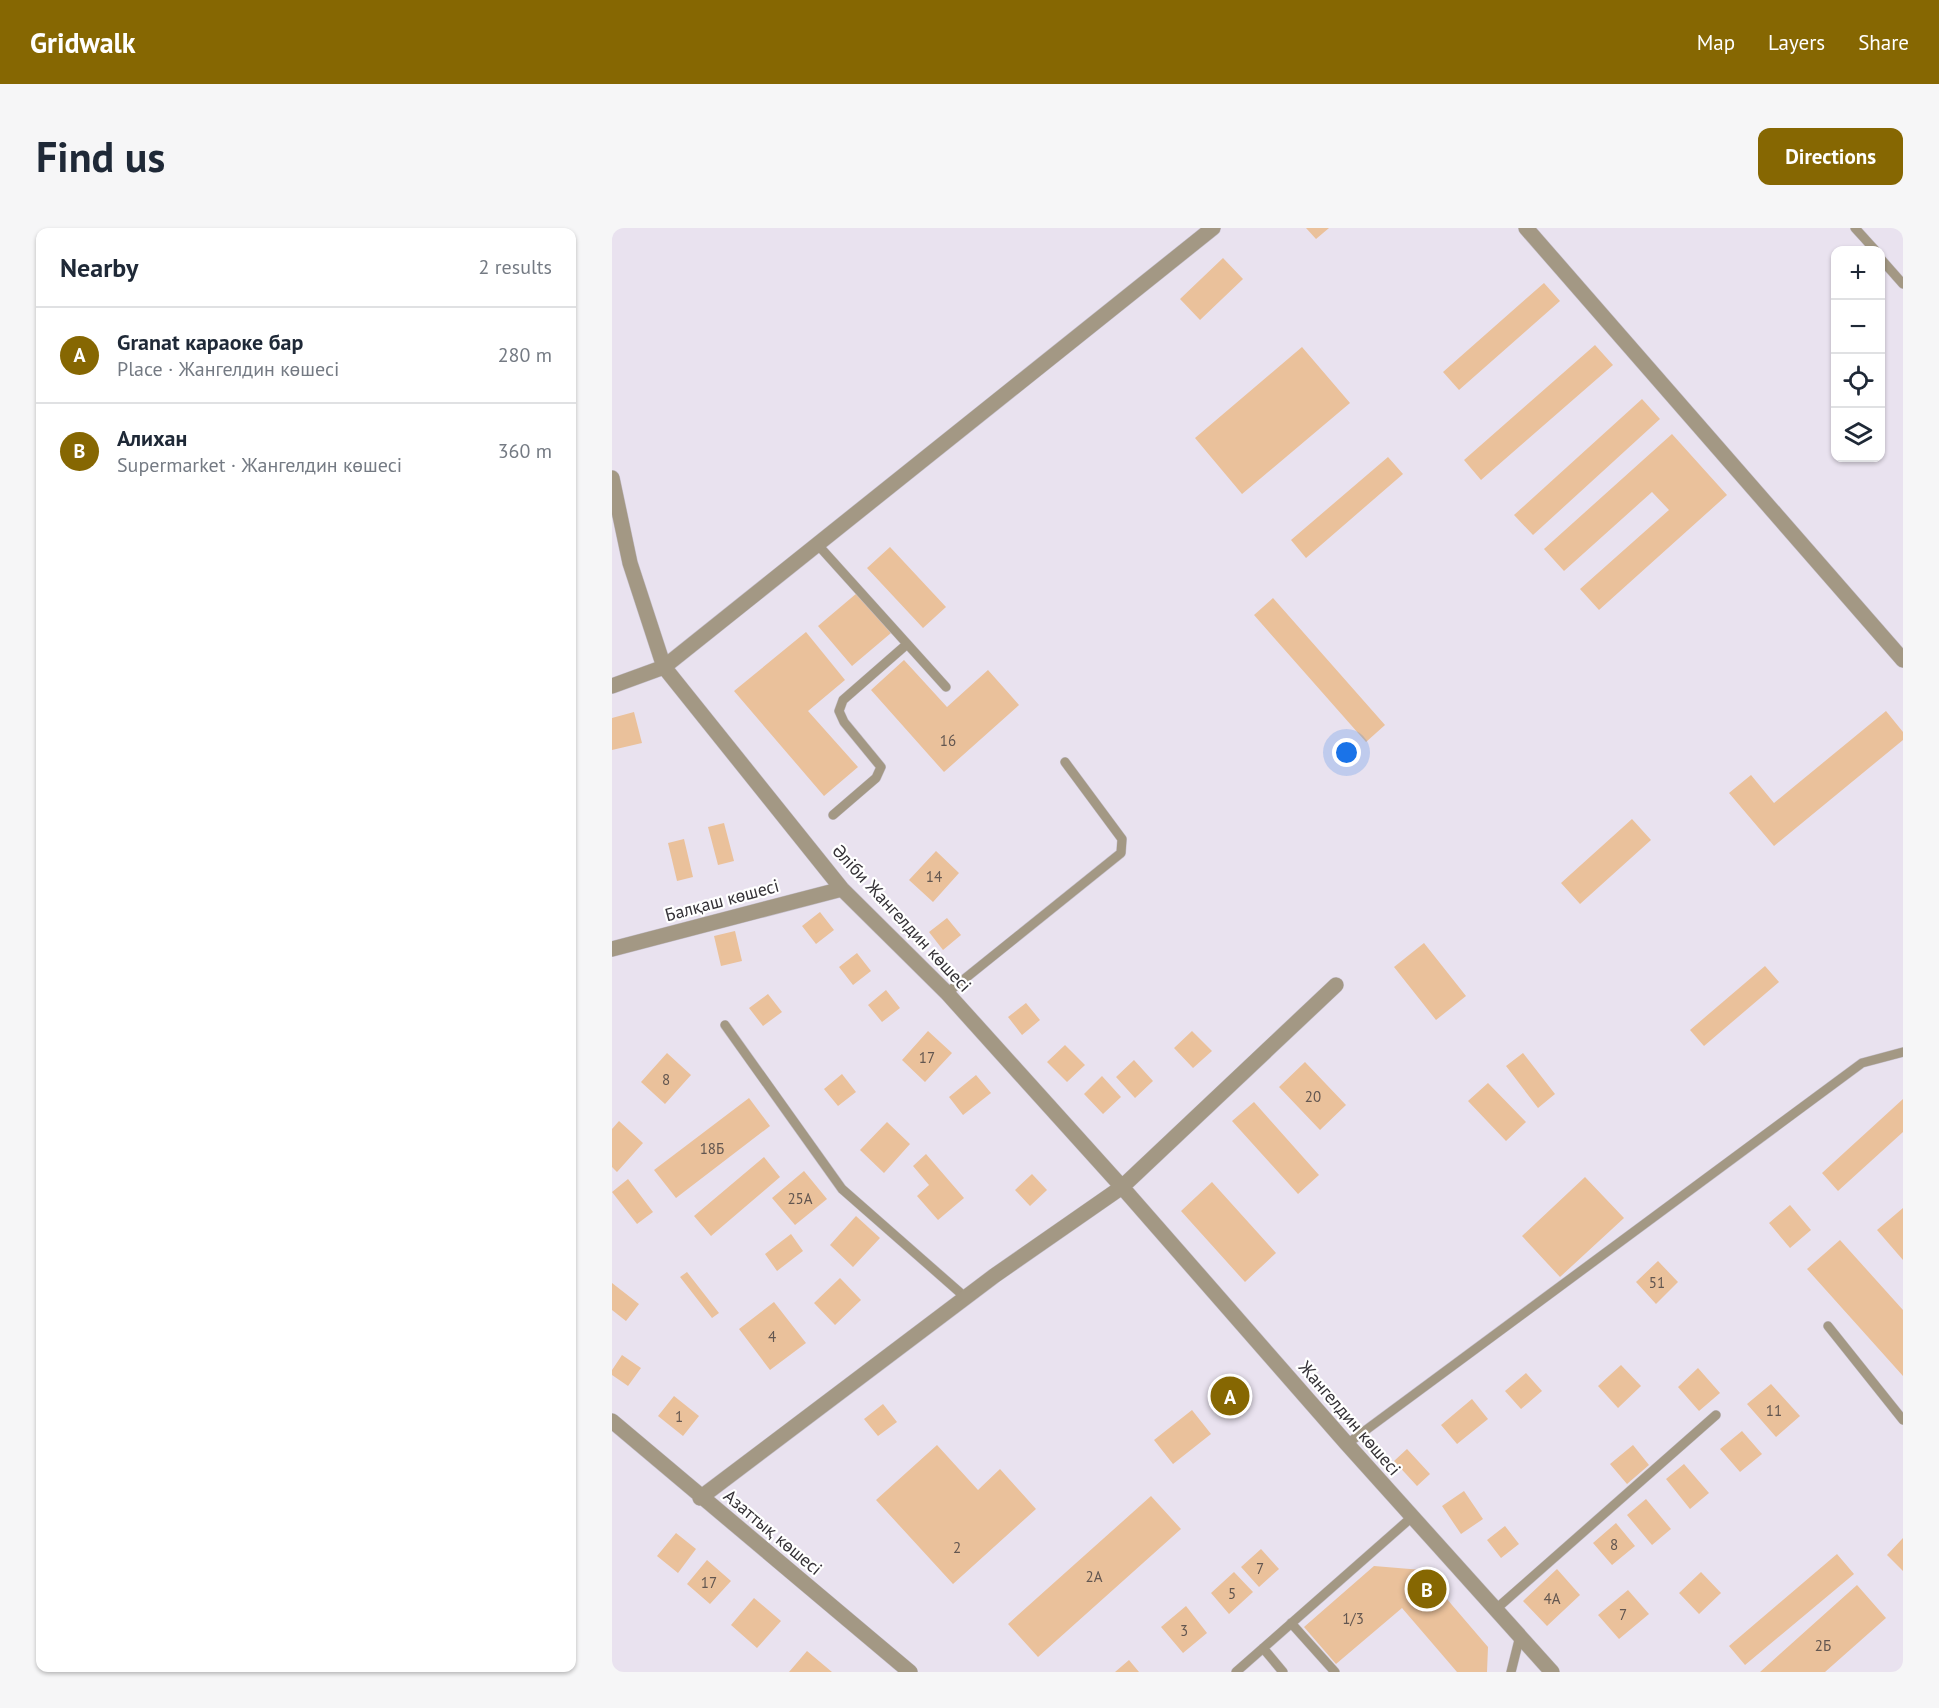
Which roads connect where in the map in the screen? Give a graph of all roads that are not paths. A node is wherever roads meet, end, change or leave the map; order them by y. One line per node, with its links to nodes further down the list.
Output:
1 (1213, 228): 8 (street)
2 (1526, 228): 10 (street)
3 (1855, 228): 4 (lane)
4 (1871, 246)
5 (1885, 263): 6 (lane)
6 (1903, 284)
7 (612, 478): 11 (street)
8 (818, 545): 9 (lane); 11 (street)
9 (906, 645): 13 (lane); 15 (lane)
10 (1903, 660)
11 (664, 667): 12 (street); 16 (street, Әліби Жангелдин көшесі)
12 (612, 686)
13 (946, 687)
14 (1065, 762): 19 (lane)
15 (833, 815)
16 (842, 889): 17 (street, Балқаш көшесі); 19 (street, Әліби Жангелдин көшесі)
17 (612, 949)
18 (1336, 986): 22 (street)
19 (947, 993): 22 (street, Әліби Жангелдин көшесі)
20 (725, 1025): 23 (lane)
21 (1903, 1052): 28 (lane)
22 (1122, 1187): 23 (street); 28 (street, Жангелдин көшесі)
23 (965, 1297): 29 (street)
24 (1828, 1326): 26 (lane)
25 (1716, 1415): 31 (lane)
26 (1903, 1419)
27 (612, 1421): 29 (street, Азаттық көшесі)
28 (1347, 1444): 30 (street, Жангелдин көшесі)
29 (700, 1498): 35 (street, Азаттық көшесі)
30 (1412, 1517): 31 (street, Жангелдин көшесі); 32 (lane)
31 (1496, 1609): 33 (street, Жангелдин көшесі)
32 (1292, 1623): 34 (lane); 38 (lane)
33 (1520, 1636): 39 (lane); 40 (street, Жангелдин көшесі)
34 (1263, 1648): 36 (lane); 37 (lane)
35 (910, 1672)
36 (1236, 1672)
37 (1283, 1672)
38 (1335, 1672)
39 (1511, 1672)
40 (1552, 1672)

